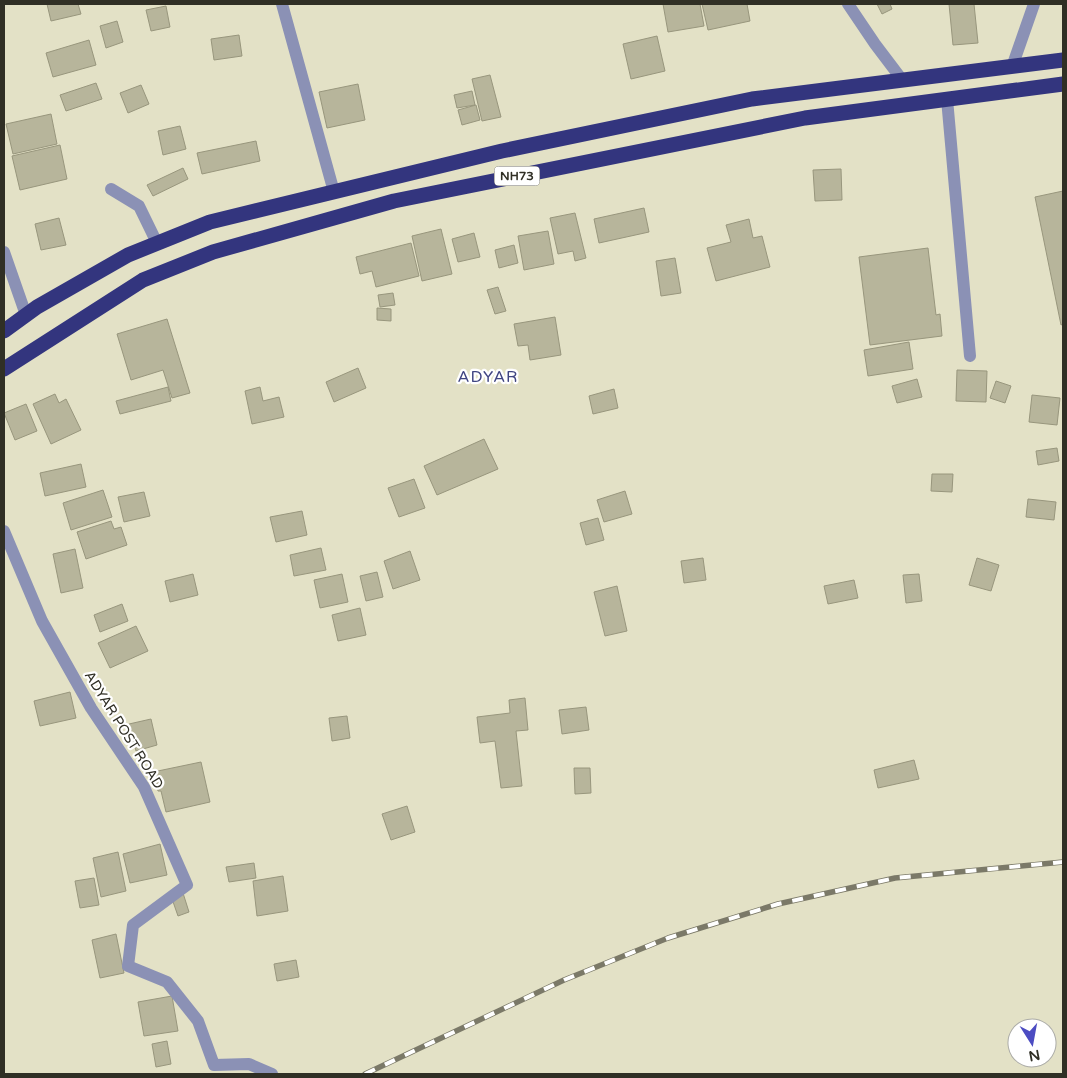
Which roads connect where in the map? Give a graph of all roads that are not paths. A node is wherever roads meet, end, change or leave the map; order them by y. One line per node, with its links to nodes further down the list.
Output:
1 (282, 4): 10 (street)
2 (848, 4): 6 (street)
3 (1034, 4): 5 (street)
4 (1063, 60): 5 (highway, NH73)
5 (1012, 67): 6 (highway, NH73)
6 (903, 81): 10 (highway, NH73)
7 (1063, 84): 8 (highway, NH73)
8 (946, 99): 15 (street); 16 (highway, NH73)
9 (111, 188): 11 (street)
10 (334, 192): 11 (highway, NH73)
11 (157, 243): 13 (highway, NH73)
12 (4, 252): 13 (street)
13 (26, 315): 14 (highway, NH73)
14 (4, 331)
15 (970, 356)
16 (4, 369)
17 (4, 531): 18 (street, ADYAR POST ROAD)
18 (272, 1074)

